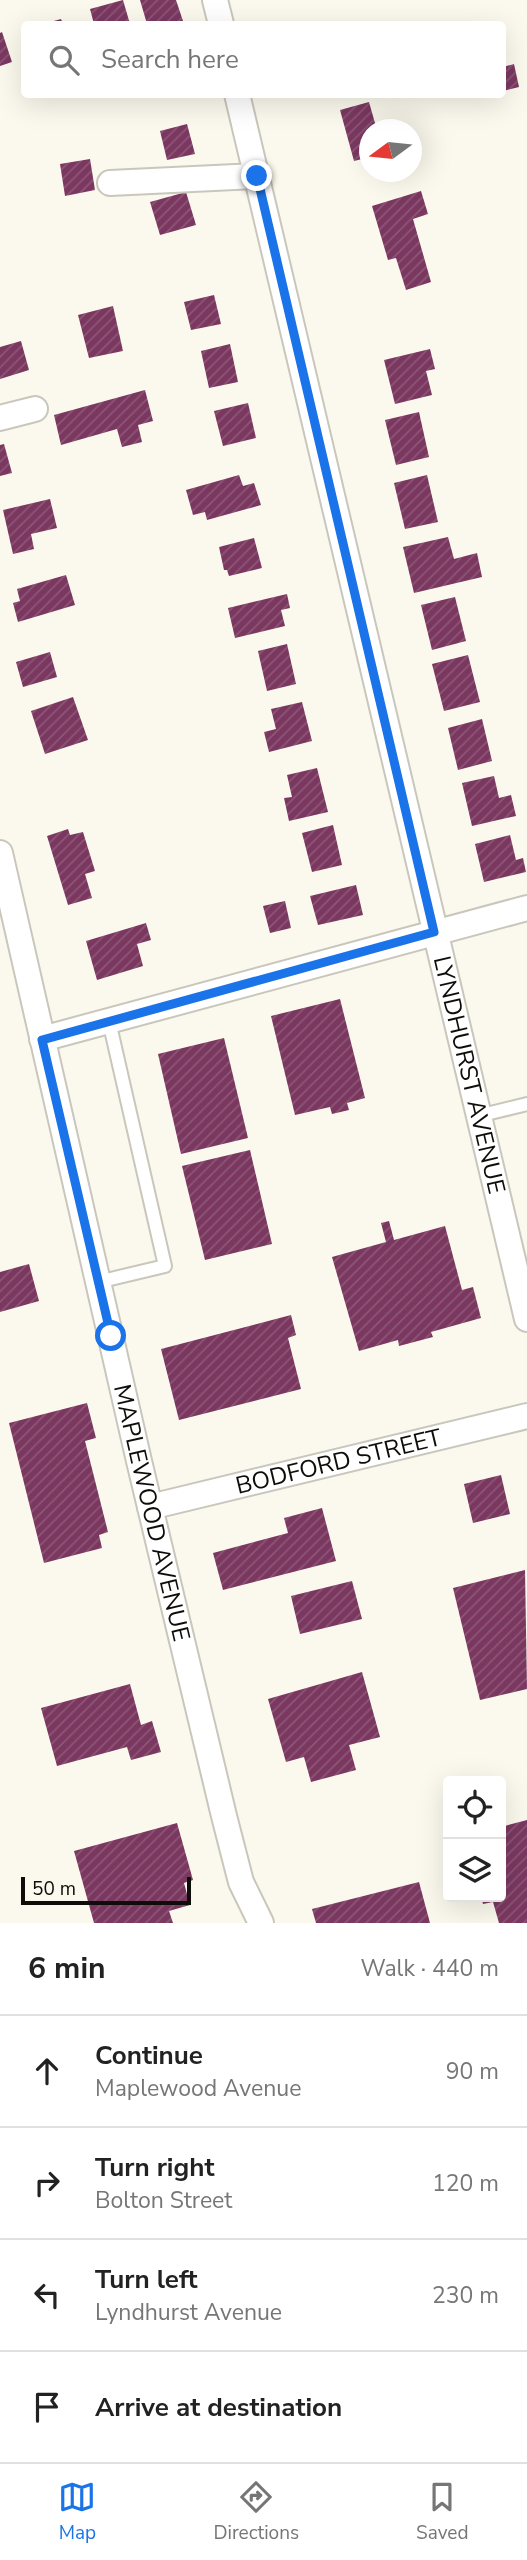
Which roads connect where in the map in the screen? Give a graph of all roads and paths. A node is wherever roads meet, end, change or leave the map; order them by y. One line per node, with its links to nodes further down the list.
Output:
1 (215, 0): 2 (street)
2 (220, 21)
3 (238, 98): 4 (street, LYNDHURST AVENUE)
4 (257, 176): 5 (street); 10 (street, LYNDHURST AVENUE)
5 (110, 183)
6 (35, 409): 7 (street)
7 (0, 418)
8 (0, 853): 12 (street, MAPLEWOOD AVENUE)
9 (527, 908): 10 (street)
10 (434, 932): 11 (street); 14 (street, LYNDHURST AVENUE)
11 (109, 1021): 12 (street); 15 (lane)
12 (42, 1040): 15 (street, MAPLEWOOD AVENUE)
13 (527, 1104): 14 (lane)
14 (478, 1116): 16 (street, LYNDHURST AVENUE)
15 (98, 1282): 18 (street, MAPLEWOOD AVENUE)
16 (527, 1319)
17 (527, 1416): 18 (street, BODFORD STREET)
18 (150, 1507): 19 (street, MAPLEWOOD AVENUE)
19 (261, 1923)

